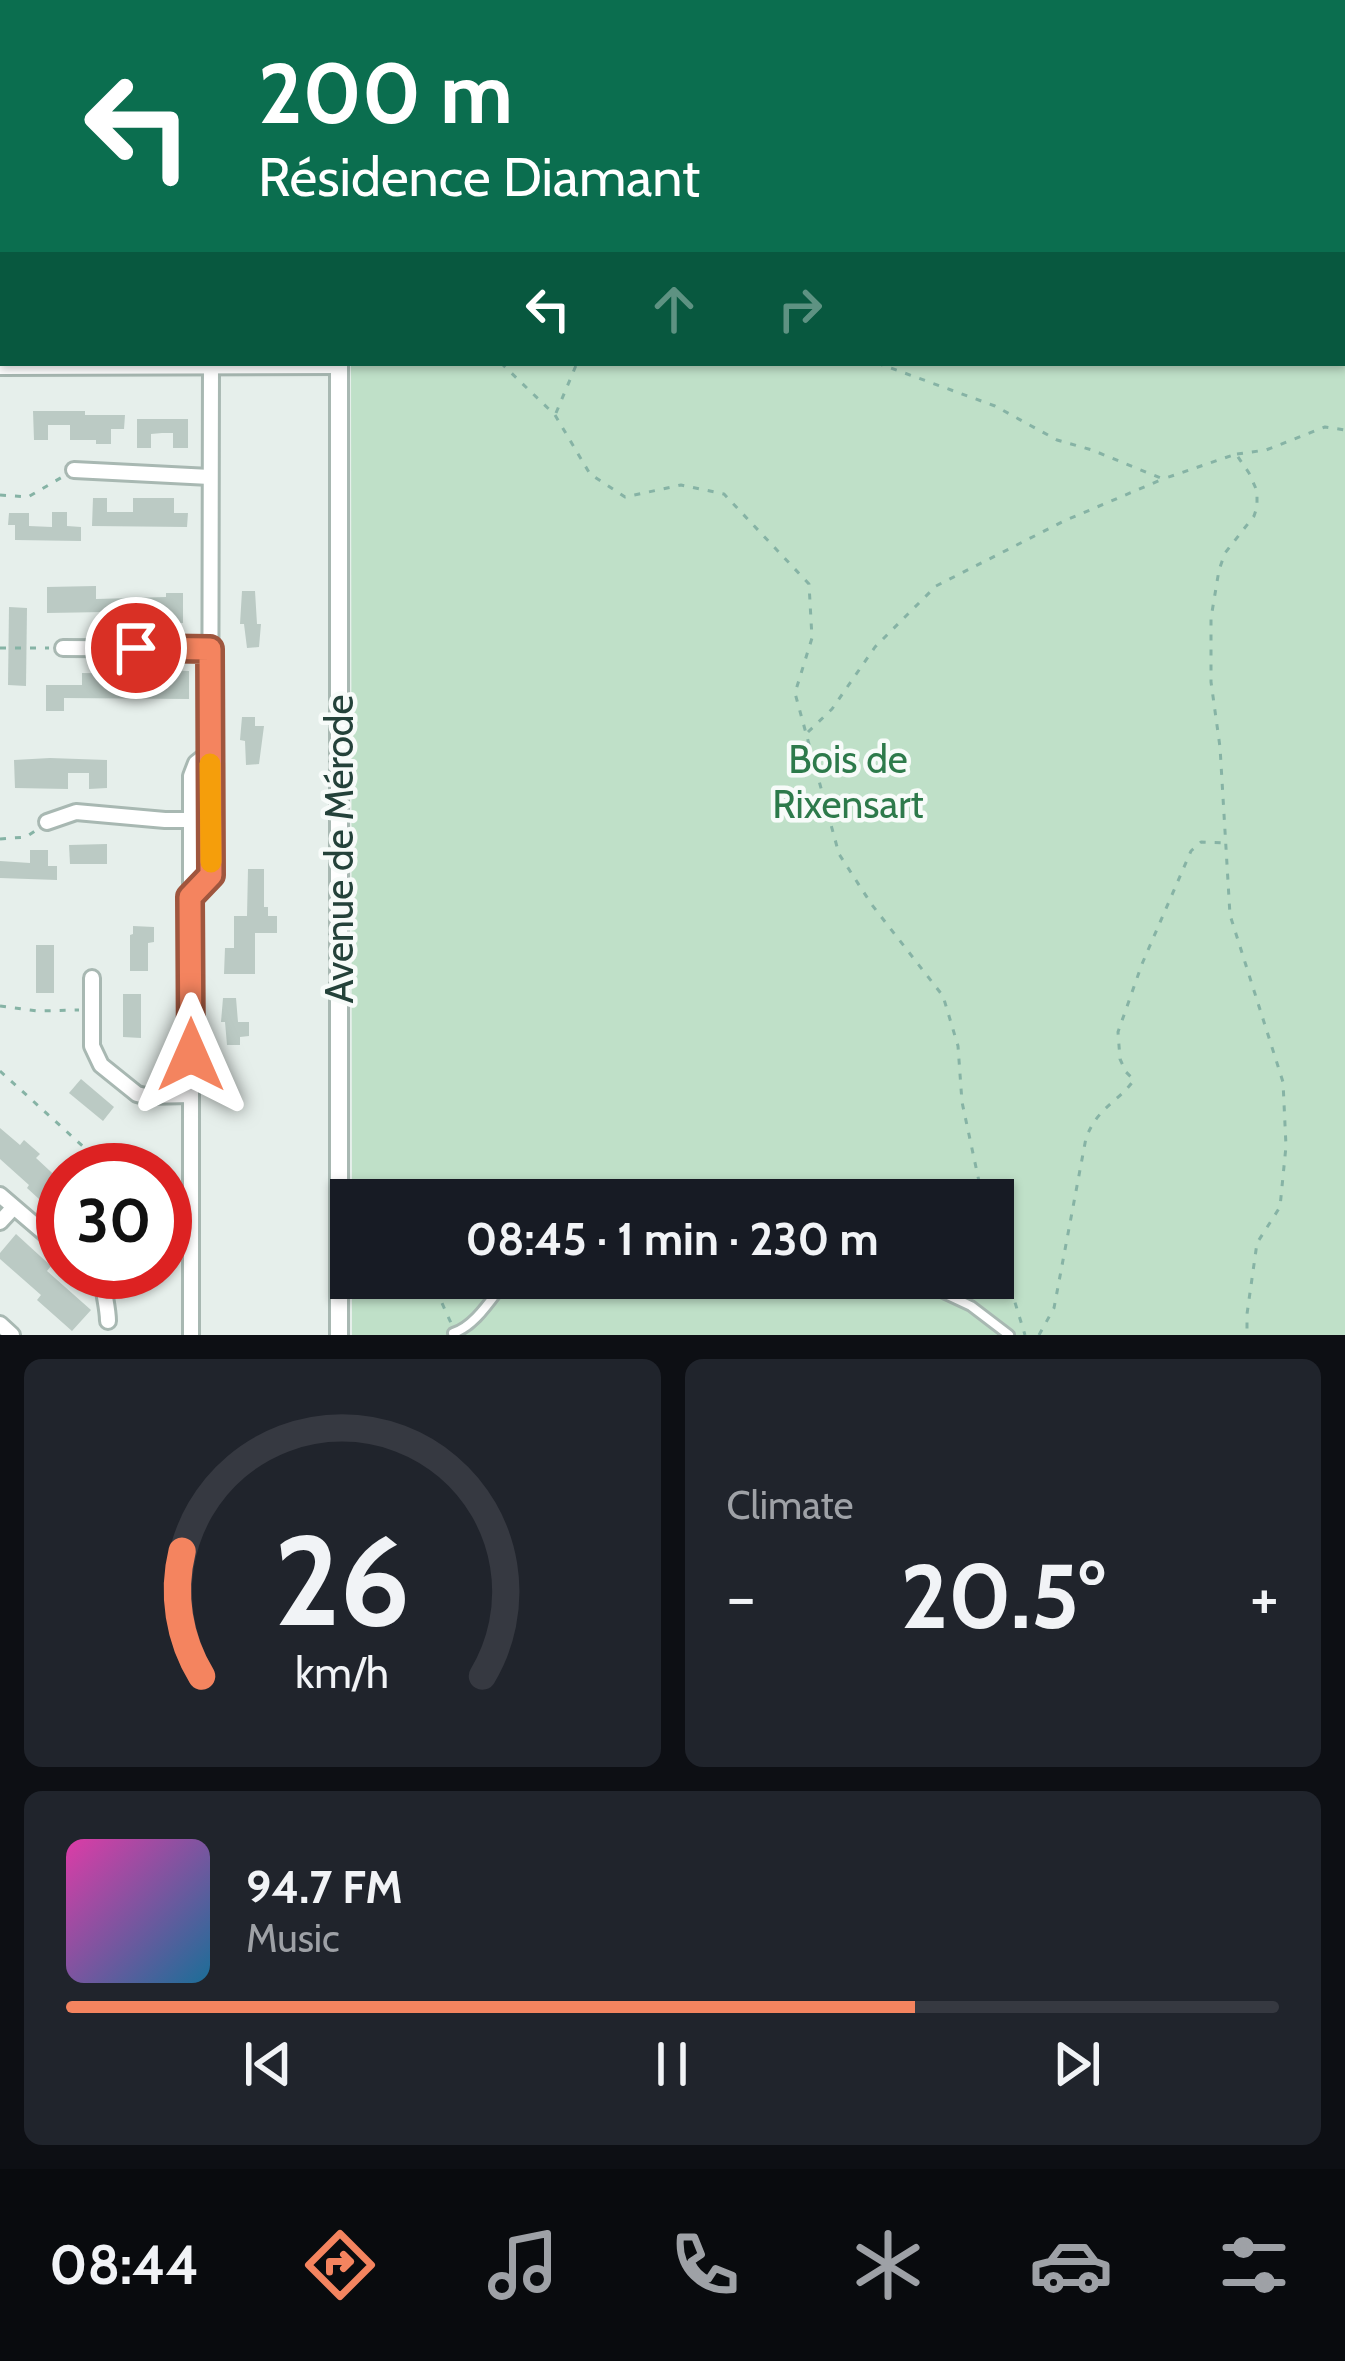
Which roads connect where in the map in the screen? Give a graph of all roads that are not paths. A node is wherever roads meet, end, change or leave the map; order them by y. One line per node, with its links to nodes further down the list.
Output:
1 (106, 366): 4 (street)
2 (211, 366): 6 (street)
3 (339, 366): 27 (street, Avenue de Mérode)
4 (0, 367)
5 (74, 470): 6 (street)
6 (210, 477): 8 (street)
7 (63, 648): 8 (street)
8 (210, 649): 9 (street)
9 (210, 752): 10 (street); 12 (street)
10 (190, 820): 11 (street); 12 (street)
11 (46, 822)
12 (190, 897): 14 (street)
13 (92, 978): 14 (street)
14 (191, 1095): 26 (street)
15 (0, 1195): 16 (street)
16 (13, 1208): 17 (street); 18 (street)
17 (0, 1222)
18 (36, 1227)
19 (107, 1299): 22 (street)
20 (490, 1299): 24 (lane)
21 (955, 1299): 28 (lane)
22 (108, 1322)
23 (0, 1324): 25 (street)
24 (452, 1333)
25 (12, 1335)
26 (191, 1335)
27 (339, 1335)
28 (1009, 1335)

